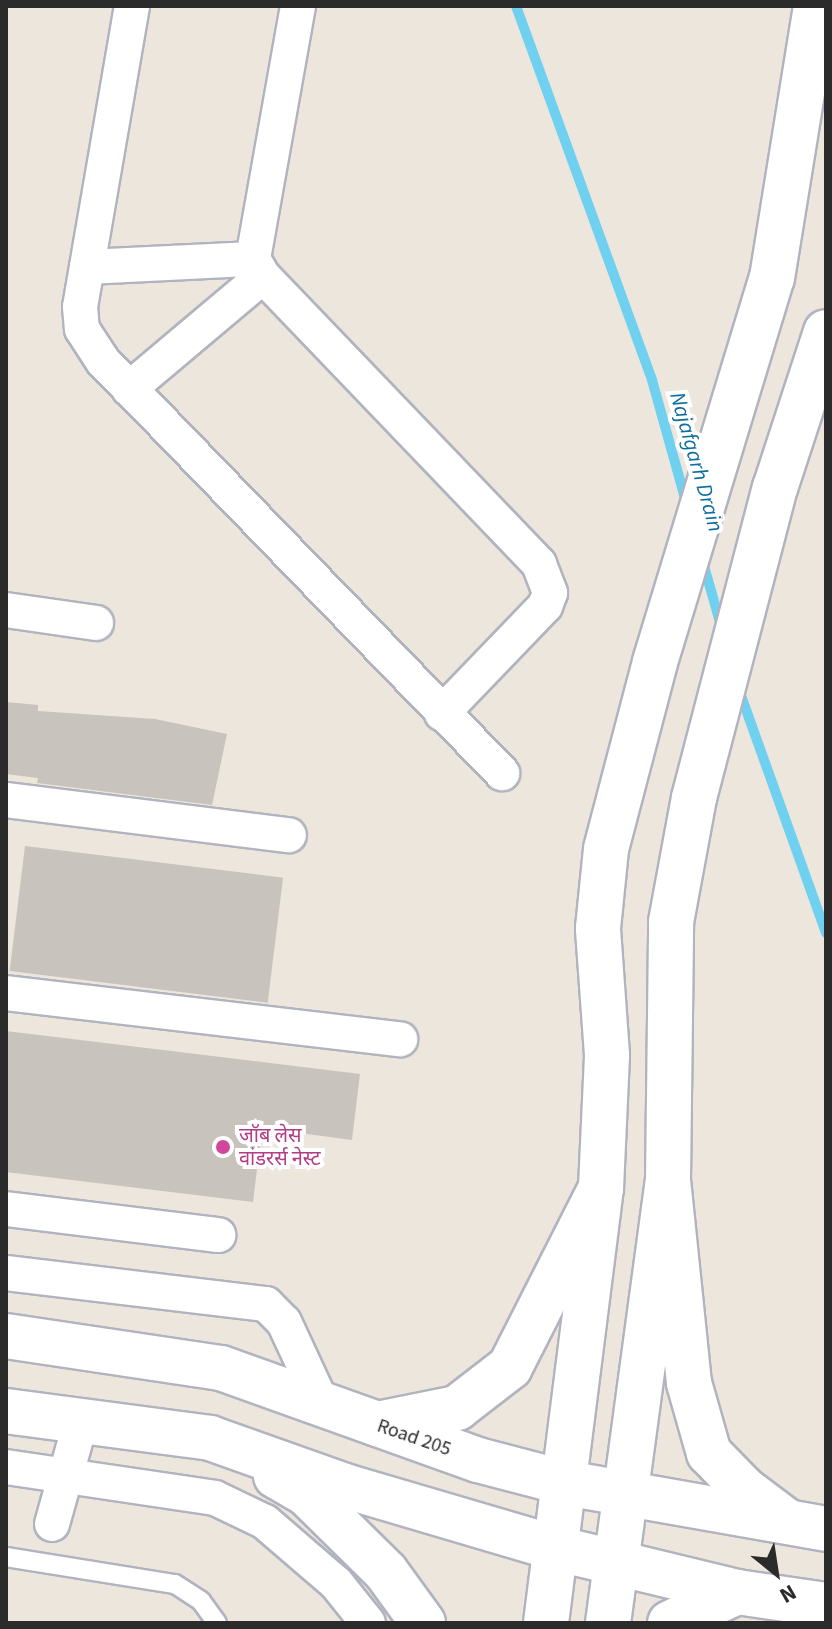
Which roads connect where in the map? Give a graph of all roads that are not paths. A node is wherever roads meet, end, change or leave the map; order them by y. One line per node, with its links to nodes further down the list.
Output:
1 (132, 6): 4 (street)
2 (298, 6): 5 (street)
3 (816, 6): 17 (street)
4 (87, 267): 5 (street); 7 (street)
5 (258, 268): 7 (street); 10 (street)
6 (826, 332): 16 (street)
7 (129, 389): 10 (street)
8 (6, 610): 9 (street)
9 (96, 623)
10 (442, 713): 11 (street)
11 (502, 773)
12 (6, 800): 13 (street)
13 (289, 835)
14 (6, 993): 15 (street)
15 (400, 1039)
16 (668, 1180): 30 (street); 32 (street)
17 (601, 1188): 25 (street); 29 (street)
18 (6, 1209): 19 (street)
19 (218, 1235)
20 (6, 1273): 22 (street)
21 (6, 1336): 22 (street, Road 205)
22 (322, 1404): 25 (street, Road 205)
23 (6, 1411): 24 (street)
24 (81, 1421): 26 (street); 28 (street)
25 (375, 1424): 29 (street, Road 205)
26 (210, 1438): 33 (street); 41 (street)
27 (6, 1467): 28 (street)
28 (63, 1474): 31 (street); 40 (street)
29 (566, 1483): 30 (street, Road 205); 33 (street)
30 (626, 1496): 32 (street, Road 205); 36 (street)
31 (52, 1524): 35 (lane)
32 (807, 1525)
33 (555, 1548): 36 (street); 42 (street)
34 (6, 1557): 35 (lane)
35 (43, 1562): 39 (lane)
36 (617, 1562): 37 (street); 43 (street)
37 (737, 1592): 38 (street); 44 (street)
38 (826, 1605)
39 (217, 1623)
40 (368, 1623)
41 (423, 1623)
42 (546, 1623)
43 (608, 1623)
44 (670, 1623)

